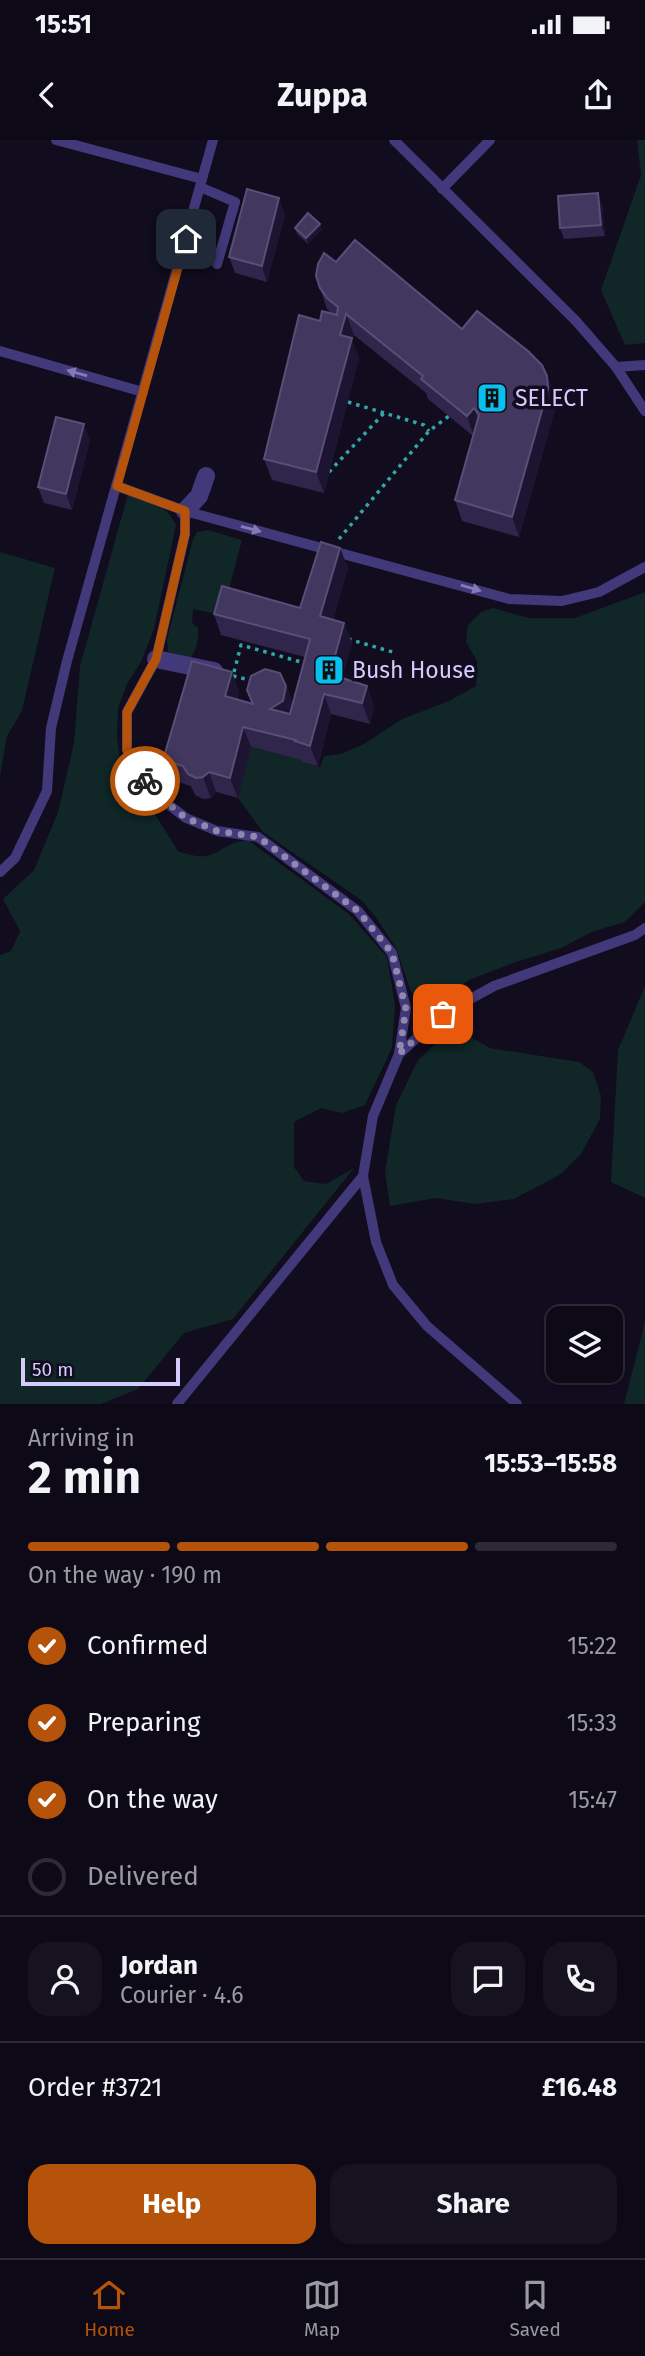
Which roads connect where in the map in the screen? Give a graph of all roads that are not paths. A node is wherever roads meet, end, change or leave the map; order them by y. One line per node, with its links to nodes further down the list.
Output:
1 (56, 140): 5 (lane)
2 (213, 140): 5 (lane)
3 (394, 140): 6 (lane)
4 (491, 140): 6 (lane)
5 (201, 183): 7 (lane); 11 (lane)
6 (442, 189): 10 (lane)
7 (217, 264)
8 (0, 351): 11 (lane, one-way to 8)
9 (645, 365): 10 (lane)
10 (616, 367): 12 (lane)
11 (143, 392): 14 (lane)
12 (645, 411)
13 (206, 476): 15 (street)
14 (117, 486): 15 (lane); 19 (lane)
15 (185, 511): 16 (lane, one-way to 16); 17 (lane)
16 (645, 567)
17 (156, 659): 18 (street); 21 (lane)
18 (214, 671)
19 (0, 872)
20 (645, 928): 21 (lane)
21 (399, 1054): 22 (lane)
22 (363, 1176): 23 (lane); 24 (lane)
23 (177, 1404)
24 (517, 1404)

